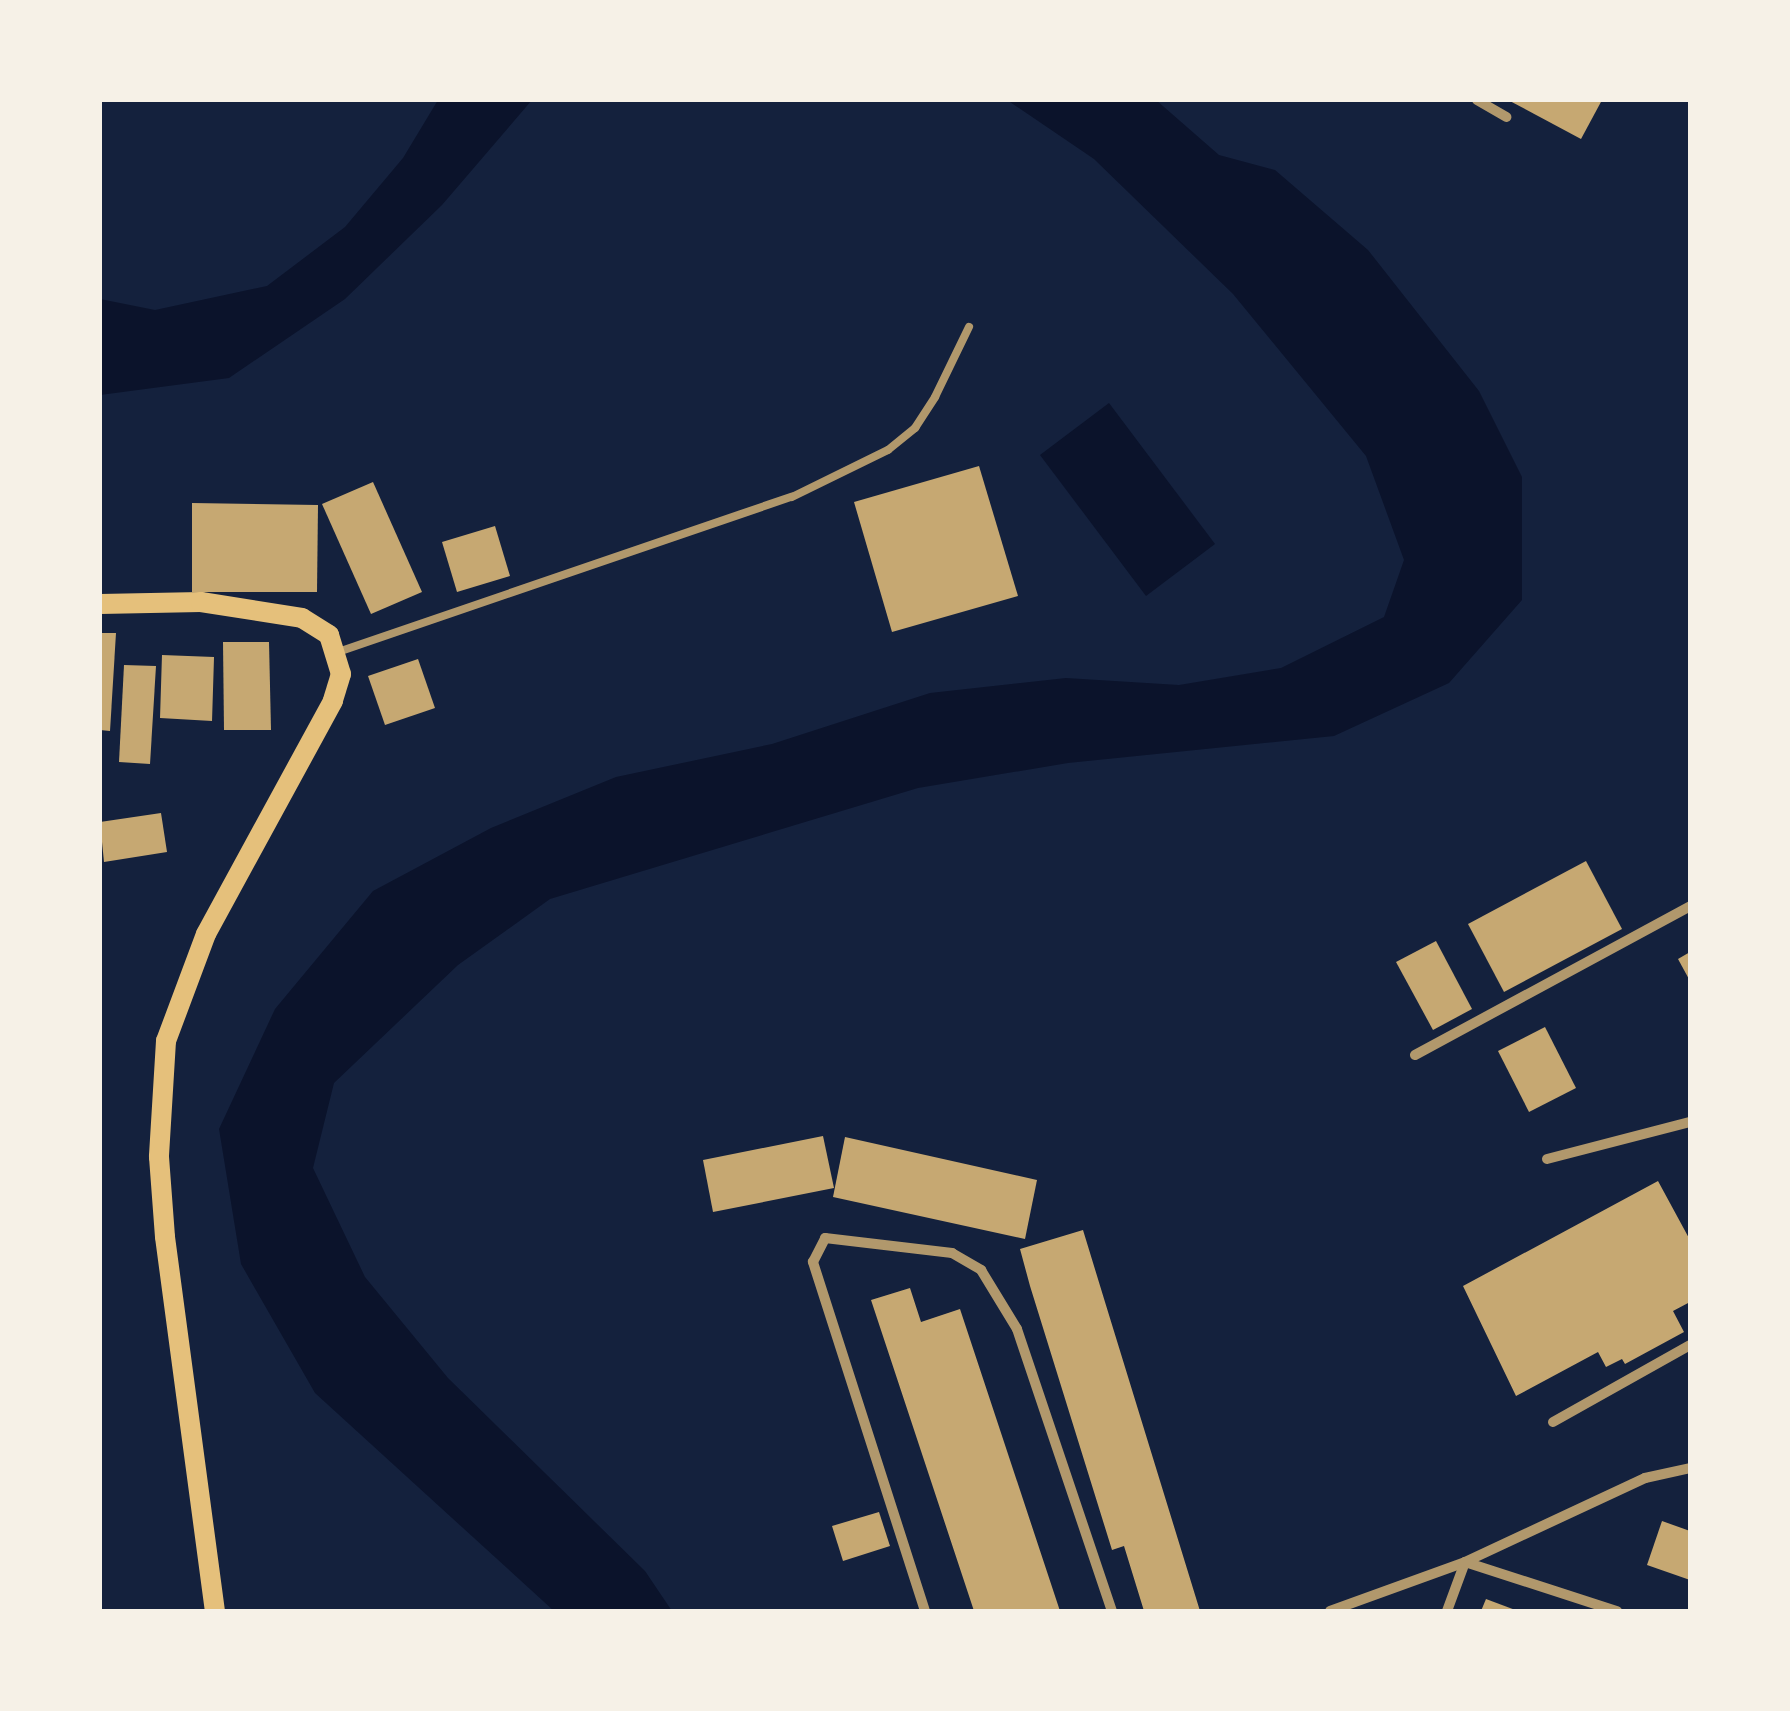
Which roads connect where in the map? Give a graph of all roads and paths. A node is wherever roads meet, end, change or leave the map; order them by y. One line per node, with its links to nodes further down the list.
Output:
1 (1477, 100): 2 (street)
2 (1506, 116)
3 (969, 327): 5 (lane)
4 (100, 604): 5 (main road)
5 (338, 652): 14 (main road)
6 (1690, 906): 7 (street)
7 (1415, 1056)
8 (1690, 1122): 9 (street)
9 (1547, 1158)
10 (1690, 1345): 11 (street)
11 (1553, 1422)
12 (1690, 1468): 13 (street)
13 (1465, 1562): 17 (street); 18 (street); 19 (street)
14 (215, 1611)
15 (924, 1611): 16 (street)
16 (1112, 1611)
17 (1330, 1611)
18 (1447, 1611)
19 (1617, 1611)

